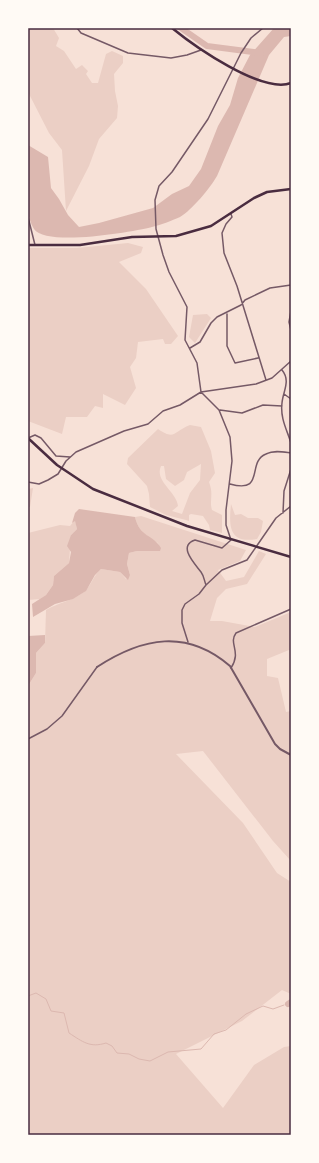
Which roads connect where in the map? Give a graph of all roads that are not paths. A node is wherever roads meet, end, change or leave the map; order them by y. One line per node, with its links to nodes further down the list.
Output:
1 (77, 28): 4 (street)
2 (172, 28): 4 (main road)
3 (263, 28): 5 (street)
4 (201, 50): 5 (main road)
5 (232, 68): 6 (main road); 10 (street)
6 (291, 83)
7 (291, 189): 8 (main road)
8 (231, 214): 10 (main road); 14 (street)
9 (28, 217): 12 (street)
10 (158, 237): 12 (main road); 18 (street)
11 (28, 245): 12 (main road)
12 (35, 245)
13 (291, 285): 14 (street)
14 (242, 303): 16 (street); 19 (street)
15 (291, 311): 17 (street)
16 (227, 314): 18 (street); 19 (street)
17 (291, 330)
18 (190, 348): 23 (street)
19 (258, 358): 22 (street)
20 (291, 362): 21 (street)
21 (282, 370): 22 (street); 24 (street)
22 (266, 380): 23 (street)
23 (200, 392): 27 (street); 31 (street)
24 (284, 394): 25 (street); 26 (street)
25 (291, 399)
26 (282, 406): 27 (street); 29 (street)
27 (219, 410): 35 (street)
28 (28, 439): 31 (street); 32 (main road)
29 (291, 443)
30 (291, 453): 35 (street)
31 (70, 457): 32 (street)
32 (61, 468): 34 (street); 38 (main road)
33 (291, 470): 37 (street)
34 (28, 482)
35 (230, 484): 38 (street)
36 (291, 506): 37 (street)
37 (283, 513): 40 (street)
38 (231, 540): 39 (main road); 40 (street)
39 (291, 557)
40 (206, 585): 42 (street)
41 (291, 609): 44 (street)
42 (188, 642): 43 (street); 44 (street)
43 (97, 667): 45 (street)
44 (231, 668): 46 (street)
45 (28, 740)
46 (291, 755)

